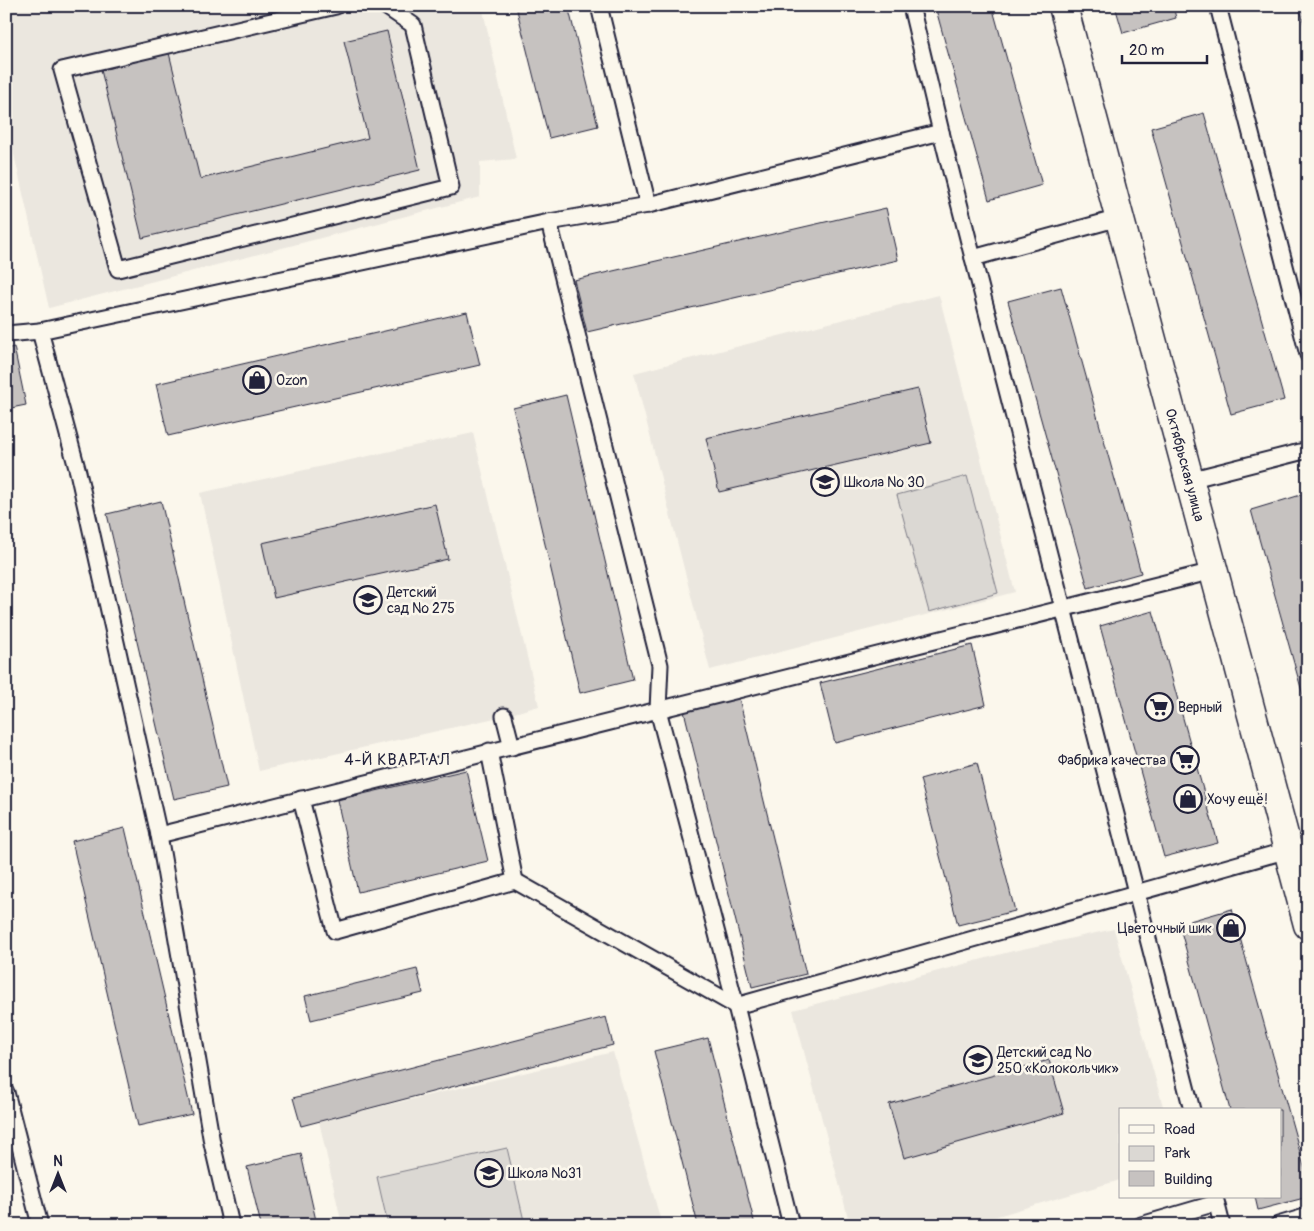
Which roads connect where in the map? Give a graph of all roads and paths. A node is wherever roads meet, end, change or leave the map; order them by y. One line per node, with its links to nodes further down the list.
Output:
1 (336, 6): 2 (lane)
2 (386, 6)
3 (599, 6): 8 (lane)
4 (911, 6): 7 (lane)
5 (1063, 6): 9 (street, Октябрьская улица)
6 (1218, 6): 14 (lane)
7 (941, 132): 8 (lane); 11 (lane)
8 (648, 205): 10 (lane)
9 (1119, 218): 11 (lane); 16 (street, Октябрьская улица)
10 (549, 222): 12 (lane); 19 (lane)
11 (973, 258): 18 (lane)
12 (40, 331): 13 (lane); 24 (lane)
13 (6, 334)
14 (1308, 355)
15 (1308, 450): 16 (lane)
16 (1189, 480): 17 (street, Октябрьская улица)
17 (1213, 571): 18 (lane); 25 (street, Октябрьская улица)
18 (1063, 608): 19 (lane); 27 (lane)
19 (658, 710): 21 (lane); 29 (lane)
20 (504, 716): 21 (lane)
21 (512, 746): 22 (lane)
22 (489, 751): 23 (lane); 26 (lane)
23 (301, 799): 24 (lane); 26 (lane)
24 (160, 835): 35 (lane)
25 (1288, 850): 27 (lane); 28 (street, Октябрьская улица)
26 (515, 881): 29 (lane)
27 (1136, 893): 29 (lane); 31 (lane)
28 (1308, 925)
29 (736, 1006): 36 (lane)
30 (6, 1092): 34 (lane)
31 (1191, 1108)
32 (1215, 1200): 37 (lane); 38 (lane)
33 (1308, 1216): 39 (lane)
34 (40, 1225)
35 (231, 1225)
36 (791, 1225)
37 (1140, 1225)
38 (1222, 1225)
39 (1278, 1225)

